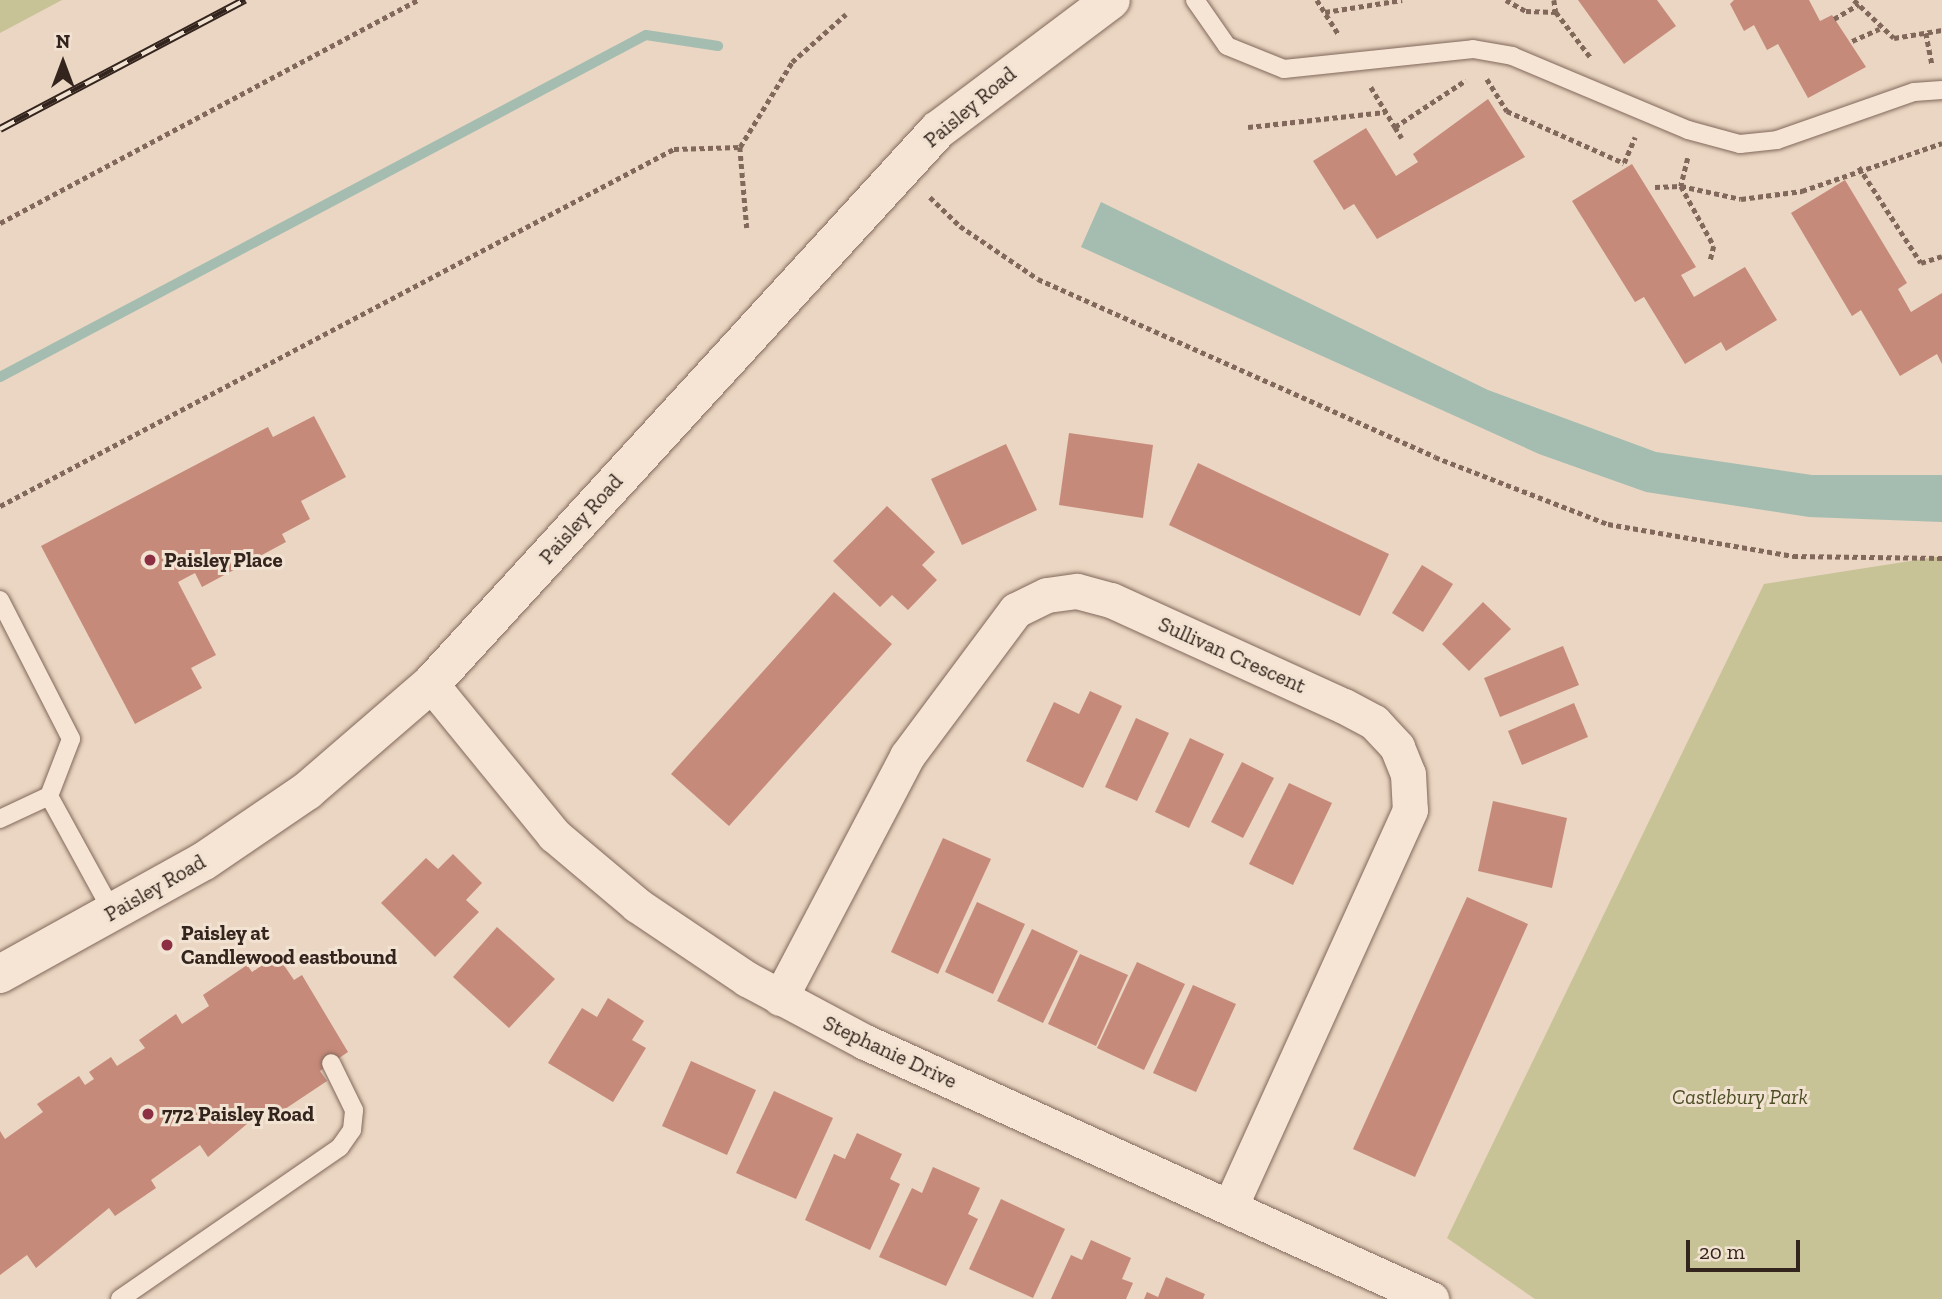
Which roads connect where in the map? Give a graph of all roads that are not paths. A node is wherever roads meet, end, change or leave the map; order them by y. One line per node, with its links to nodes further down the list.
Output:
1 (1111, 0): 5 (main road, Paisley Road)
2 (1195, 0): 3 (lane)
3 (1942, 90)
4 (0, 600): 6 (lane)
5 (431, 684): 8 (main road, Paisley Road); 10 (street, Stephanie Drive)
6 (49, 796): 7 (lane); 8 (lane)
7 (0, 819)
8 (113, 913): 9 (main road, Paisley Road)
9 (0, 974)
10 (780, 998): 12 (street, Stephanie Drive); 12 (street, Sullivan Crescent)
11 (331, 1063): 13 (lane)
12 (1231, 1204): 14 (street, Stephanie Drive)
13 (120, 1299)
14 (1432, 1299)

